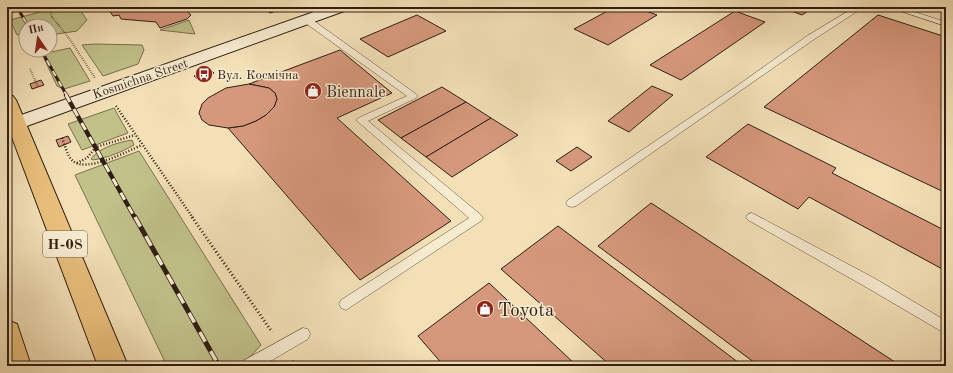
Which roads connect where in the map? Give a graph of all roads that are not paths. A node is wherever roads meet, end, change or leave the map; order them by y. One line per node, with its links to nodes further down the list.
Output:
1 (27, 7): 5 (lane)
2 (342, 7): 6 (main road, Kosmichna Street)
3 (860, 7): 10 (lane)
4 (892, 7): 7 (lane)
5 (7, 12)
6 (306, 20): 9 (main road, Kosmichna Street); 12 (lane)
7 (946, 24)
8 (7, 100): 9 (main road, Н-08)
9 (12, 125): 17 (main road, Н-08)
10 (572, 203)
11 (752, 217): 13 (lane)
12 (346, 304)
13 (946, 328)
14 (7, 332): 16 (main road)
15 (302, 334): 18 (lane)
16 (16, 366)
17 (113, 366)
18 (248, 366)

